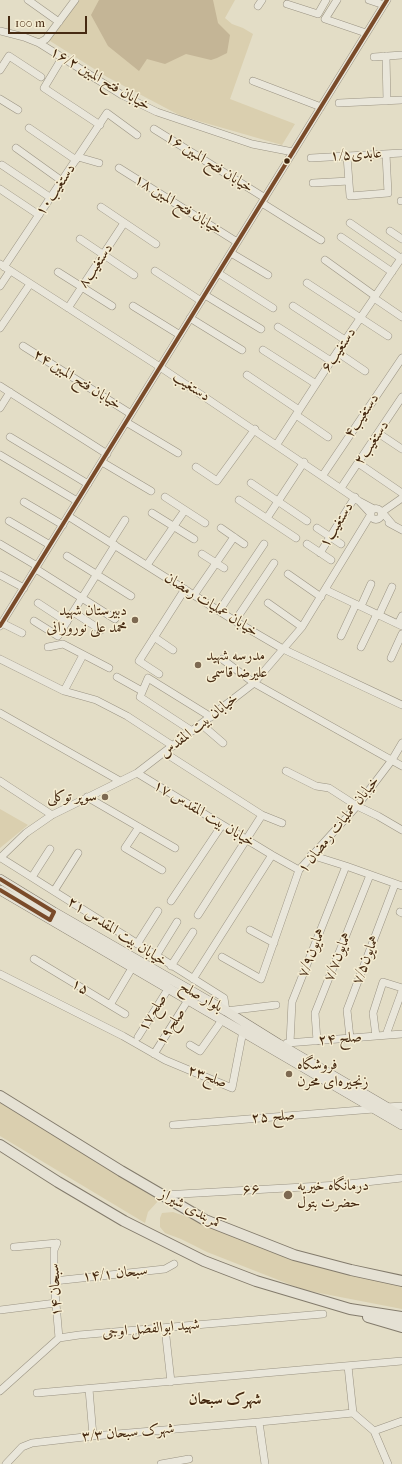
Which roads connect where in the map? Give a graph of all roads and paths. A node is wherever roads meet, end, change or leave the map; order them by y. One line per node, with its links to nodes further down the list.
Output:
1 (28, 0): 8 (street)
2 (75, 0): 8 (street)
3 (326, 0): 7 (street)
4 (337, 0): 11 (street)
5 (369, 0): 6 (street)
6 (385, 3): 11 (street)
7 (287, 4)
8 (59, 22): 13 (street)
9 (0, 26): 12 (street)
10 (0, 31): 12 (street, خیابان فتح المبین ۱۶/۲)
11 (366, 33): 25 (street)
12 (10, 34): 13 (street, خیابان فتح المبین ۱۶/۲)
13 (39, 43): 17 (street, خیابان فتح المبین ۱۶/۲)
14 (402, 55): 15 (street)
15 (386, 56): 16 (street); 23 (street)
16 (374, 57)
17 (62, 58): 27 (street); 32 (street, خیابان فتح المبین ۱۶/۲)
18 (0, 70): 19 (street)
19 (40, 77)
20 (253, 81): 25 (street)
21 (0, 99): 26 (street)
22 (402, 100): 23 (street)
23 (387, 101): 24 (street)
24 (339, 103)
25 (321, 107): 32 (street)
26 (18, 110)
27 (100, 125): 30 (street, دستغیب۱۰); 36 (street, دستغیب۱۰)
28 (29, 128): 36 (street)
29 (154, 129): 46 (street, خیابان فتح المبین ۱۶)
30 (137, 135)
31 (16, 148): 41 (street)
32 (293, 152): 46 (street)
33 (402, 153): 34 (street, عابدی۱/۵)
34 (386, 154): 35 (street, عابدی۱/۵); 42 (street)
35 (347, 156): 37 (street, عابدی۱/۵); 42 (street)
36 (77, 158): 38 (street); 41 (street, دستغیب۱۰)
37 (311, 158)
38 (99, 163)
39 (2, 165): 45 (street)
40 (119, 168): 56 (street, خیابان فتح المبین ۱۸)
41 (62, 181): 45 (street, دستغیب۱۰)
42 (349, 181): 43 (street)
43 (313, 183)
44 (0, 189): 48 (street)
45 (51, 198): 48 (street, دستغیب۱۰)
46 (263, 200): 55 (street, خیابان فتح المبین ۱۶); 56 (street)
47 (101, 208): 49 (street)
48 (39, 216): 62 (street, دستغیب۱۰)
49 (124, 223): 57 (street); 59 (street, دستغیب۸)
50 (350, 223): 60 (street)
51 (390, 230): 54 (street)
52 (341, 237): 65 (street)
53 (80, 239): 59 (street)
54 (402, 239)
55 (321, 240)
56 (237, 242): 58 (street)
57 (156, 244)
58 (231, 253): 66 (street); 68 (street)
59 (103, 255): 67 (street); 72 (street, دستغیب۸)
60 (402, 258): 65 (street, دستغیب۶)
61 (324, 260): 73 (street)
62 (5, 267): 70 (street, دستغیب); 71 (street, دستغیب۱۰)
63 (155, 271): 74 (street)
64 (58, 272): 72 (street)
65 (392, 272): 73 (street, دستغیب۶)
66 (218, 273): 74 (street); 79 (street)
67 (134, 275)
68 (268, 275)
69 (307, 283): 80 (street)
70 (30, 284): 78 (street, دستغیب); 84 (street)
71 (0, 286)
72 (82, 287): 75 (street); 78 (street, دستغیب۸)
73 (375, 297): 80 (street, دستغیب۶); 81 (street)
74 (203, 298): 82 (street); 85 (street)
75 (112, 306)
76 (133, 306): 86 (street)
77 (293, 306): 88 (street)
78 (68, 308): 95 (street, دستغیب)
79 (273, 308)
80 (360, 317): 87 (street); 88 (street, دستغیب۶)
81 (402, 317)
82 (190, 318): 86 (street); 90 (street)
83 (278, 327): 94 (street)
84 (0, 328)
85 (261, 329)
86 (180, 335): 95 (street)
87 (388, 336)
88 (345, 340): 92 (street, دستغیب۶)
89 (23, 346): 104 (street, خیابان فتح المبین ۲۴)
90 (242, 350)
91 (263, 350): 98 (street)
92 (337, 352): 94 (street, دستغیب۶); 96 (street)
93 (402, 358): 119 (street, دستغیب۴)
94 (331, 361): 98 (street, دستغیب۶)
95 (160, 367): 104 (street); 106 (street, دستغیب)
96 (365, 370)
97 (247, 375): 103 (street)
98 (316, 384): 103 (street, دستغیب۶)
99 (0, 386): 100 (street)
100 (10, 392): 102 (street); 113 (street)
101 (401, 402): 107 (street, ۲دستغیب)
102 (0, 408)
103 (298, 412): 109 (street); 110 (street, دستغیب۶)
104 (131, 414): 105 (street)
105 (126, 422): 112 (street); 113 (street)
106 (255, 429): 110 (street, دستغیب); 118 (street)
107 (378, 433): 111 (street); 117 (street, ۲دستغیب)
108 (10, 437): 121 (street)
109 (328, 437)
110 (277, 444): 116 (street, دستغیب)
111 (402, 449)
112 (178, 453)
113 (106, 454): 115 (street)
114 (0, 455): 129 (street)
115 (102, 462): 121 (street); 123 (street)
116 (304, 462): 119 (street, دستغیب); 130 (street)
117 (358, 463): 122 (street, ۲دستغیب); 124 (street)
118 (196, 467)
119 (323, 475): 122 (street, دستغیب)
120 (251, 483): 130 (street)
121 (88, 484): 129 (street)
122 (341, 488): 127 (street, دستغیب)
123 (151, 491)
124 (402, 493)
125 (165, 497): 132 (street)
126 (402, 498): 134 (street)
127 (357, 499): 134 (street, دستغیب); 147 (street, دستغیب۱)
128 (239, 500): 136 (street)
129 (77, 501): 135 (street)
130 (278, 501): 136 (street); 139 (street)
131 (24, 502): 141 (street)
132 (185, 510): 140 (street); 142 (street)
133 (152, 513): 142 (street)
134 (376, 514): 145 (street, دستغیب); 173 (street, خیابان بیت المقدس)
135 (68, 516): 141 (street); 151 (street, خیابان عملیات رمضان)
136 (267, 518): 148 (street)
137 (125, 520): 151 (street)
138 (8, 521): 156 (street)
139 (307, 521)
140 (205, 523)
141 (63, 525): 156 (street)
142 (174, 526): 149 (street); 163 (street)
143 (221, 528): 146 (street)
144 (318, 528): 147 (street)
145 (402, 530)
146 (234, 537): 152 (street); 161 (street)
147 (330, 537): 155 (street); 157 (street, دستغیب۱)
148 (296, 538)
149 (194, 539)
150 (0, 544): 164 (street)
151 (113, 544): 163 (street, خیابان عملیات رمضان); 168 (street)
152 (244, 544)
153 (264, 544): 181 (street)
154 (306, 544): 157 (street)
155 (342, 544)
156 (50, 545): 164 (street)
157 (320, 553): 160 (street)
158 (202, 554): 161 (street)
159 (67, 556): 168 (street)
160 (331, 560)
161 (216, 563): 165 (street); 174 (street)
162 (274, 563): 188 (street)
163 (147, 565): 172 (street, خیابان عملیات رمضان)
164 (36, 567): 171 (street); 177 (street)
165 (224, 568)
166 (0, 574): 171 (street)
167 (288, 574): 176 (street)
168 (97, 575): 175 (street); 177 (street)
169 (371, 584): 180 (street)
170 (392, 587): 183 (street)
171 (24, 588): 186 (street)
172 (185, 589): 174 (street, خیابان عملیات رمضان); 196 (street)
173 (326, 590): 176 (street, خیابان بیت المقدس); 180 (street)
174 (194, 595): 181 (street, خیابان عملیات رمضان)
175 (131, 596)
176 (321, 597): 191 (street, خیابان بیت المقدس)
177 (82, 598): 182 (street); 185 (street)
178 (38, 603): 189 (street)
179 (268, 603): 191 (street)
180 (358, 605): 183 (street); 195 (street)
181 (219, 611): 188 (street, خیابان عملیات رمضان)
182 (73, 612): 189 (street); 192 (street)
183 (378, 615): 190 (street); 198 (street)
184 (402, 616): 190 (street)
185 (115, 619)
186 (2, 620): 193 (street)
187 (34, 621): 189 (street)
188 (236, 621): 199 (street, خیابان عملیات رمضان)
189 (68, 622)
190 (400, 625)
191 (302, 627): 199 (street, خیابان بیت المقدس)
192 (101, 630)
193 (22, 633)
194 (402, 634): 202 (street)
195 (341, 636)
196 (154, 638): 200 (street); 206 (street)
197 (48, 647): 201 (street)
198 (361, 647)
199 (283, 649): 208 (street, خیابان بیت المقدس); 211 (street, خیابان عملیات رمضان)
200 (173, 650)
201 (83, 655): 205 (street); 209 (street)
202 (391, 658)
203 (222, 659): 208 (street)
204 (0, 660): 209 (street)
205 (109, 668)
206 (159, 674)
207 (117, 677): 210 (street)
208 (254, 683): 213 (street, خیابان بیت المقدس); 220 (street)
209 (64, 691): 218 (street)
210 (142, 691): 213 (street); 215 (street)
211 (402, 705)
212 (0, 713): 224 (street)
213 (211, 717): 214 (street, خیابان بیت المقدس)
214 (201, 724): 215 (street, خیابان بیت المقدس); 216 (street)
215 (192, 731): 218 (street, خیابان بیت المقدس)
216 (222, 743)
217 (402, 743): 220 (street, خیابان عملیات رمضان ۱)
218 (173, 746): 219 (street, خیابان بیت المقدس)
219 (165, 752): 223 (street, خیابان بیت المقدس); 229 (street)
220 (392, 760): 221 (street); 227 (street, خیابان عملیات رمضان ۱)
221 (402, 766)
222 (286, 771): 227 (street)
223 (136, 773): 224 (street, خیابان بیت المقدس); 231 (street, خیابان بیت المقدس ۱۷)
224 (120, 780): 226 (street, خیابان بیت المقدس)
225 (0, 781): 228 (street)
226 (88, 797): 228 (street, خیابان بیت المقدس); 232 (street)
227 (357, 806): 233 (street); 239 (street, خیابان عملیات رمضان ۱)
228 (52, 815): 240 (street, خیابان بیت المقدس)
229 (262, 815): 230 (street); 234 (street)
230 (282, 823)
231 (222, 825): 234 (street, خیابان بیت المقدس ۱۷); 250 (street)
232 (139, 827): 235 (street); 242 (street)
233 (402, 830)
234 (246, 839): 238 (street, خیابان بیت المقدس ۱۷); 252 (street)
235 (175, 848)
236 (50, 849): 245 (street)
237 (78, 853): 249 (street)
238 (272, 855): 243 (street, خیابان بیت المقدس ۱۷); 265 (street)
239 (311, 855): 241 (street); 243 (street, خیابان عملیات رمضان ۱)
240 (0, 858): 245 (street, خیابان بیت المقدس ۲۱)
241 (346, 866): 244 (street); 280 (street, همایون۷/۹)
242 (162, 870)
243 (299, 870): 257 (street, خیابان عملیات رمضان ۱)
244 (370, 875): 247 (street); 279 (street, همایون۷/۷)
245 (32, 877): 249 (street, خیابان بیت المقدس ۲۱)
246 (0, 879): 253 (main road, بلوار صلح)
247 (399, 885): 278 (street, همایون۷/۵)
248 (0, 890): 253 (main road, بلوار صلح)
249 (54, 891): 258 (street, خیابان بیت المقدس ۲۱)
250 (171, 902)
251 (158, 911): 258 (street)
252 (198, 915)
253 (52, 916): 263 (main road, بلوار صلح); 272 (main road, بلوار صلح)
254 (177, 922): 259 (street)
255 (250, 930): 257 (street)
256 (193, 932): 262 (street)
257 (274, 943): 260 (street, خیابان عملیات رمضان ۱)
258 (137, 944): 259 (street, خیابان بیت المقدس ۲۱)
259 (156, 956): 262 (street, خیابان بیت المقدس ۲۱)
260 (222, 957)
261 (34, 959): 269 (street, ۱۵)
262 (171, 966): 265 (street, خیابان بیت المقدس ۲۱)
263 (132, 968): 266 (main road, بلوار صلح); 269 (street)
264 (0, 974): 283 (street)
265 (192, 979): 272 (street, خیابان بیت المقدس ۲۱)
266 (168, 989): 268 (main road, بلوار صلح); 277 (street, صلح۱۷)
267 (402, 990): 275 (street); 276 (street)
268 (188, 1000): 272 (main road, بلوار صلح); 283 (street, صلح۱۹)
269 (110, 1005): 271 (street, ۱۵)
270 (276, 1005): 272 (street)
271 (125, 1014)
272 (224, 1015): 273 (main road, بلوار صلح); 281 (main road, بلوار صلح); 282 (street)
273 (243, 1031): 283 (street, صلح۲۳); 287 (main road, بلوار صلح)
274 (402, 1034): 275 (street, صلح ۲۴)
275 (386, 1035): 276 (street, صلح ۲۴)
276 (376, 1036): 278 (street, صلح ۲۴)
277 (138, 1037)
278 (350, 1038): 279 (street, صلح ۲۴)
279 (317, 1040): 280 (street, صلح ۲۴)
280 (290, 1043): 281 (street, صلح ۲۴)
281 (279, 1044): 286 (main road, بلوار صلح)
282 (190, 1045)
283 (154, 1054)
284 (0, 1096): 293 (highway, کمربندی شیراز)
285 (402, 1106): 286 (street)
286 (386, 1107): 288 (main road, بلوار صلح)
287 (374, 1108): 289 (street, صلح ۲۵); 290 (main road, بلوار صلح)
288 (402, 1116)
289 (173, 1125)
290 (402, 1125)
291 (0, 1145): 299 (highway)
292 (402, 1178): 293 (street, ۶۶)
293 (162, 1195): 297 (highway, کمربندی شیراز)
294 (14, 1247): 296 (street, سبحان ۱۴)
295 (174, 1264): 296 (street, سبحان ۱۴/۱)
296 (54, 1281): 298 (street, سبحان ۱۴)
297 (402, 1281)
298 (56, 1303): 300 (street); 305 (street, سبحان ۱۴)
299 (350, 1309): 302 (highway); 303 (highway)
300 (0, 1310)
301 (323, 1314): 304 (street, شهید ابوالفضل اوجی)
302 (402, 1317)
303 (402, 1327)
304 (165, 1328): 305 (street, شهید ابوالفضل اوجی); 308 (street)
305 (59, 1338): 310 (street)
306 (402, 1361): 307 (street)
307 (348, 1366): 308 (street); 312 (street)
308 (171, 1382): 309 (street)
309 (90, 1389): 311 (street); 316 (street)
310 (0, 1391)
311 (37, 1393)
312 (353, 1413): 314 (street, ۳/۳ شهرک سبحان); 315 (street)
313 (402, 1421): 315 (street)
314 (259, 1422): 316 (street, ۳/۳ شهرک سبحان); 320 (street)
315 (374, 1431): 321 (street)
316 (93, 1436): 318 (street, ۳/۳ شهرک سبحان)
317 (189, 1459): 319 (street)
318 (6, 1464)
319 (161, 1464)
320 (265, 1464)
321 (388, 1464)

